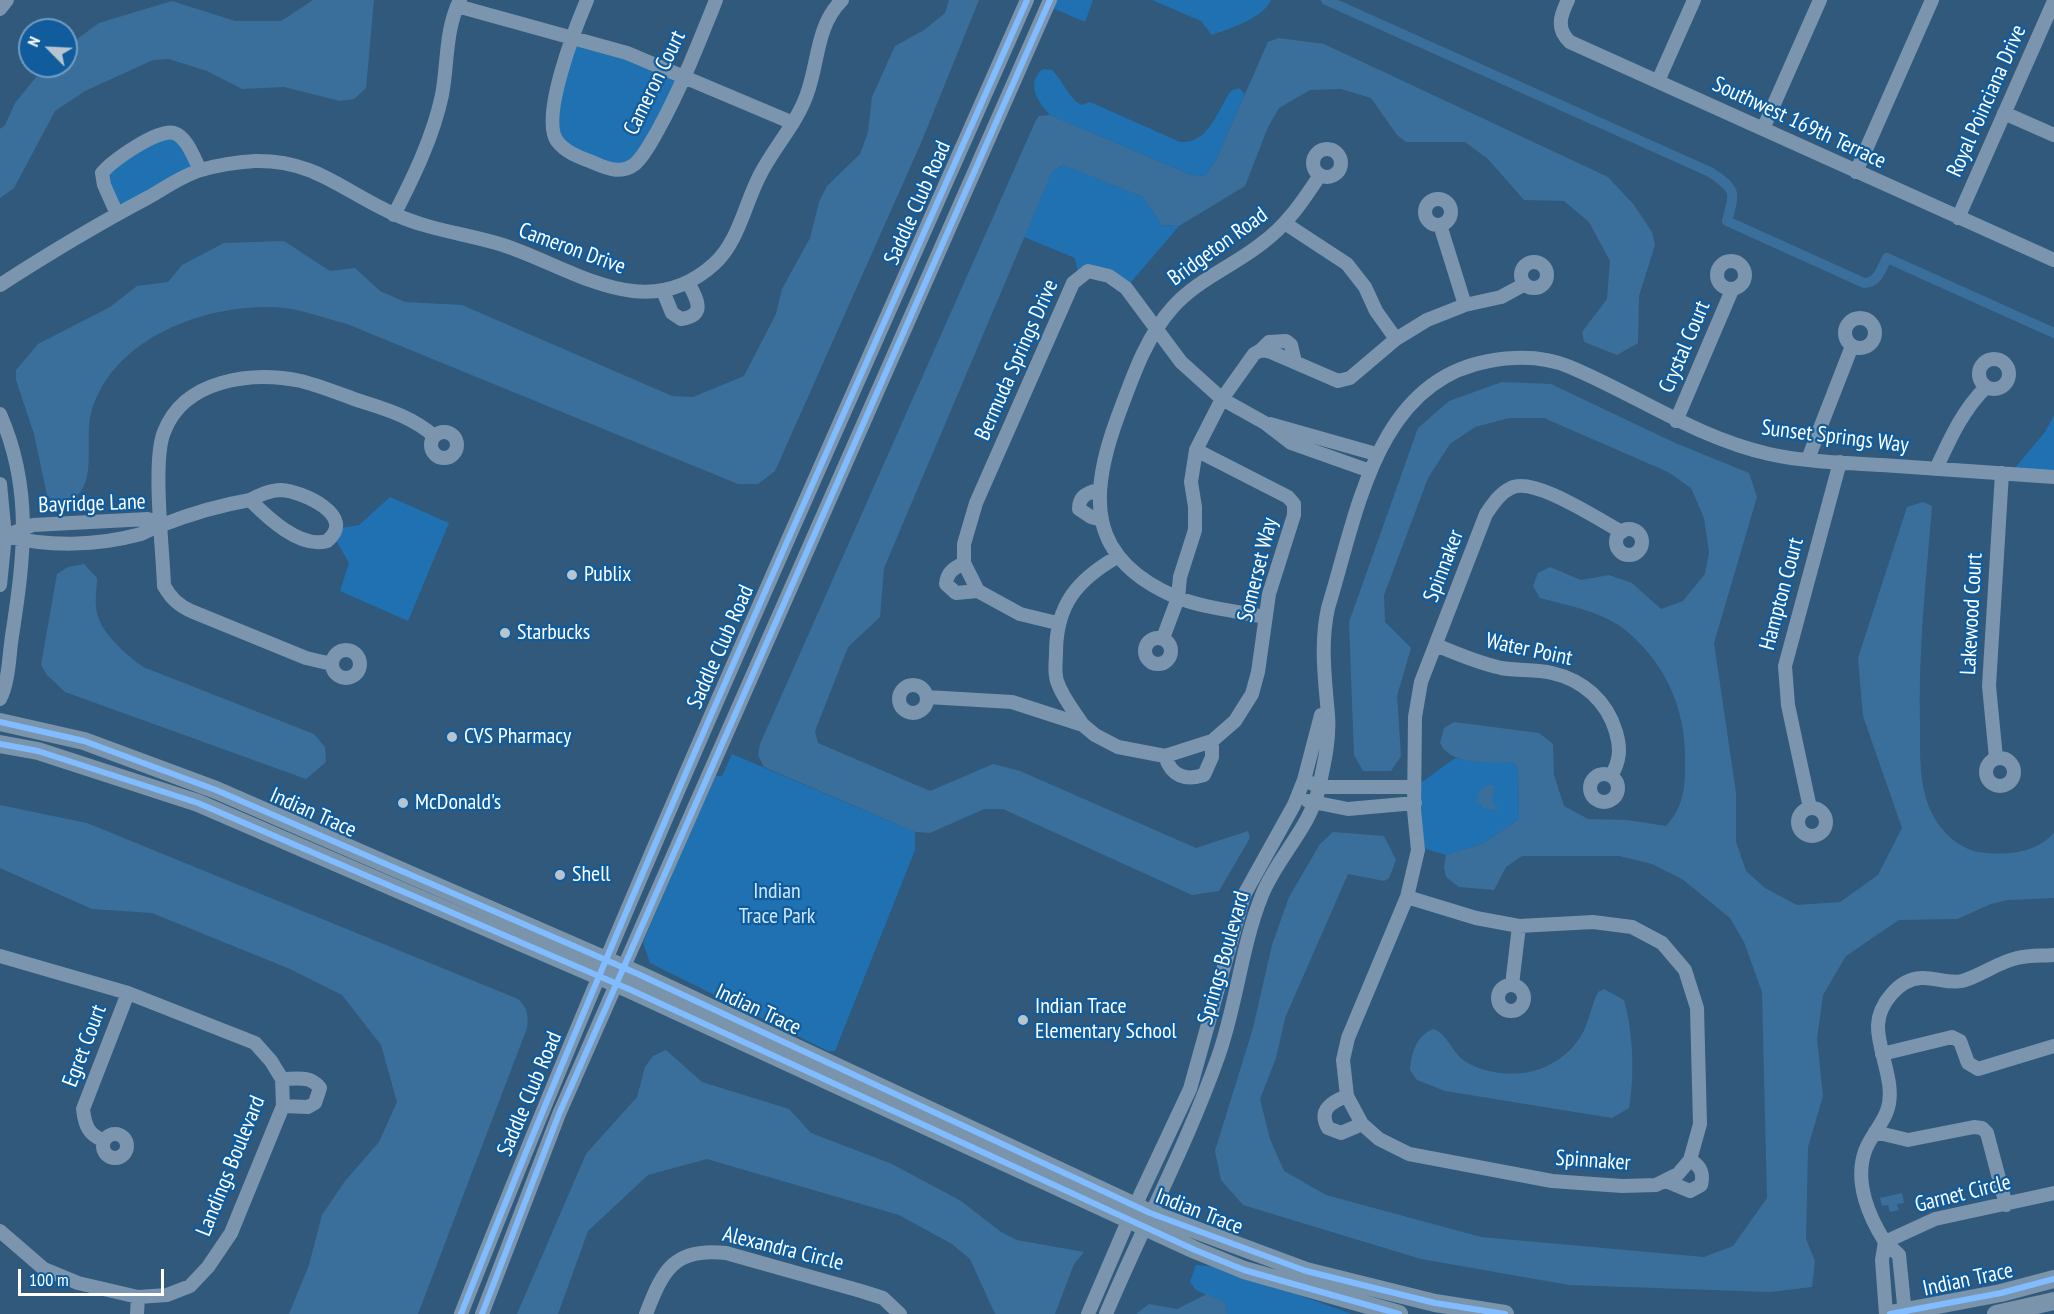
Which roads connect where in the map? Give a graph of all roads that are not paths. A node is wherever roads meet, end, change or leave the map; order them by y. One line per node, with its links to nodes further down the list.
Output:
1 (8, 0): 13 (street)
2 (587, 0): 14 (street, Cameron Court)
3 (716, 0): 15 (street, Cameron Court)
4 (842, 0): 18 (street, Cameron Drive)
5 (1027, 0): 95 (street, Saddle Club Road)
6 (1050, 0): 96 (street, Saddle Club Road)
7 (1568, 0): 16 (street, Southwest 169th Terrace)
8 (1694, 0): 16 (street)
9 (1820, 0): 19 (street)
10 (1932, 0): 22 (street)
11 (458, 3): 14 (street); 25 (street)
12 (2053, 7): 17 (street, Royal Poinciana Drive)
13 (0, 9)
14 (572, 36): 15 (street); 15 (street, Cameron Court)
15 (686, 76): 18 (street)
16 (1658, 81): 19 (street, Southwest 169th Terrace)
17 (2004, 113): 20 (street); 26 (street, Royal Poinciana Drive)
18 (793, 123): 30 (street, Cameron Drive)
19 (1763, 129): 22 (street, Southwest 169th Terrace)
20 (2054, 135)
21 (200, 170): 24 (street, Cameron Drive); 24 (street); 25 (street, Cameron Drive)
22 (1856, 172): 26 (street, Southwest 169th Terrace)
23 (1320, 175): 27 (street, Bridgeton Road)
24 (117, 214): 31 (street, Cameron Drive)
25 (394, 214): 34 (street, Cameron Drive)
26 (1958, 218): 29 (street, Southwest 169th Terrace)
27 (1286, 224): 36 (street, Bridgeton Road); 37 (street)
28 (1440, 225): 35 (street)
29 (2054, 260)
30 (688, 282): 34 (street, Cameron Drive); 34 (street)
31 (0, 285)
32 (1525, 285): 35 (street)
33 (1732, 290): 43 (street, Crystal Court)
34 (663, 291)
35 (1465, 305): 37 (street)
36 (1157, 329): 41 (street, Bermuda Springs Drive); 55 (street, Bridgeton Road); 63 (street, Bermuda Springs Drive)
37 (1396, 339): 41 (street)
38 (1852, 346): 48 (street)
39 (1591, 376): 43 (street, Sunset Springs Way); 47 (street, Springs Boulevard)
40 (1986, 387): 50 (street)
41 (1222, 399): 44 (street, Bermuda Springs Drive); 46 (street)
42 (0, 414): 60 (street)
43 (1676, 421): 48 (street, Sunset Springs Way)
44 (1266, 423): 47 (street, Bermuda Springs Drive); 51 (street, Bermuda Springs Drive)
45 (434, 436): 58 (street)
46 (1196, 450): 66 (street); 67 (street, Somerset Way)
47 (1376, 454): 51 (street, Springs Boulevard)
48 (1808, 459): 49 (street, Sunset Springs Way)
49 (1840, 462): 50 (street, Sunset Springs Way); 90 (street, Hampton Court)
50 (1936, 469): 52 (street, Sunset Springs Way)
51 (1370, 471): 74 (street, Springs Boulevard)
52 (2002, 473): 53 (street, Sunset Springs Way); 82 (street, Lakewood Court)
53 (2054, 477)
54 (0, 484): 61 (street)
55 (1098, 490): 57 (street, Bridgeton Road); 57 (street)
56 (250, 500): 56 (street, Bayridge Lane); 58 (street, Bayridge Lane)
57 (1101, 520): 62 (street, Bridgeton Road)
58 (162, 524): 60 (street, Bayridge Lane); 60 (street, Bayridge Lane); 71 (street)
59 (1622, 532): 70 (street, Spinnaker)
60 (25, 535): 61 (street, Bayridge Lane); 75 (street)
61 (5, 536): 64 (street)
62 (1117, 556): 66 (street, Bridgeton Road); 68 (street)
63 (964, 563): 65 (street); 65 (street)
64 (0, 585)
65 (978, 591): 68 (street)
66 (1178, 598): 67 (street, Bridgeton Road); 69 (street)
67 (1265, 617): 79 (street, Somerset Way)
68 (1057, 623): 72 (street)
69 (1163, 638)
70 (1436, 645): 83 (street, Water Point); 86 (street, Spinnaker)
71 (332, 664)
72 (1061, 692): 76 (street); 78 (street)
73 (927, 697): 76 (street, Somerset Way)
74 (1324, 698): 84 (street, Springs Boulevard); 85 (street, Springs Boulevard)
75 (0, 699)
76 (1044, 712): 78 (street, Somerset Way)
77 (0, 722): 95 (main road, Indian Trace)
78 (1083, 725): 81 (street, Somerset Way)
79 (1212, 741): 81 (street, Somerset Way); 81 (street)
80 (0, 744): 97 (main road, Indian Trace)
81 (1165, 756)
82 (1996, 758)
83 (1611, 776)
84 (1304, 780): 85 (street); 87 (street, Springs Boulevard)
85 (1319, 787): 86 (street); 88 (street, Springs Boulevard)
86 (1414, 787): 89 (street, Spinnaker)
87 (1297, 799): 88 (street); 112 (street, Springs Boulevard)
88 (1315, 803): 89 (street); 112 (street, Springs Boulevard)
89 (1414, 807): 91 (street, Spinnaker)
90 (1810, 808)
91 (1407, 897): 92 (street); 103 (street, Spinnaker)
92 (1519, 926): 98 (street); 108 (street)
93 (2054, 955): 101 (street)
94 (1, 960): 99 (street, Landings Boulevard)
95 (606, 960): 96 (main road, Indian Trace); 97 (street, Saddle Club Road)
96 (621, 976): 97 (main road, Indian Trace); 112 (main road, Indian Trace); 124 (street, Saddle Club Road)
97 (598, 977): 123 (street, Saddle Club Road)
98 (1512, 986)
99 (128, 993): 102 (street, Landings Boulevard); 107 (street, Egret Court)
100 (2054, 1046): 101 (street)
101 (1882, 1054): 106 (street)
102 (282, 1079): 104 (street, Landings Boulevard); 104 (street)
103 (1347, 1096): 105 (street, Spinnaker); 105 (street)
104 (283, 1106): 118 (street, Landings Boulevard)
105 (1362, 1124): 109 (street, Spinnaker)
106 (1875, 1132): 111 (street); 114 (street)
107 (104, 1141)
108 (1690, 1160): 109 (street); 109 (street)
109 (1666, 1181)
110 (2054, 1192): 111 (street, Garnet Circle)
111 (2006, 1204): 114 (street, Garnet Circle)
112 (1139, 1217): 120 (main road, Indian Trace); 127 (street); 128 (street); 129 (main road, Indian Trace)
113 (0, 1231): 118 (street, Landings Boulevard)
114 (1885, 1242): 115 (street); 116 (street)
115 (1902, 1273): 116 (street); 121 (street)
116 (1883, 1275): 121 (street)
117 (2054, 1279): 121 (main road, Indian Trace)
118 (138, 1297): 122 (street)
119 (2054, 1301): 131 (main road, Indian Trace)
120 (1478, 1313): 130 (main road, Indian Trace)
121 (1897, 1313)
122 (137, 1314)
123 (461, 1314)
124 (482, 1314)
125 (646, 1314): 126 (street, Alexandra Circle)
126 (900, 1314)
127 (1088, 1314)
128 (1106, 1314)
129 (1399, 1314)
130 (1505, 1314)
131 (1996, 1314)

